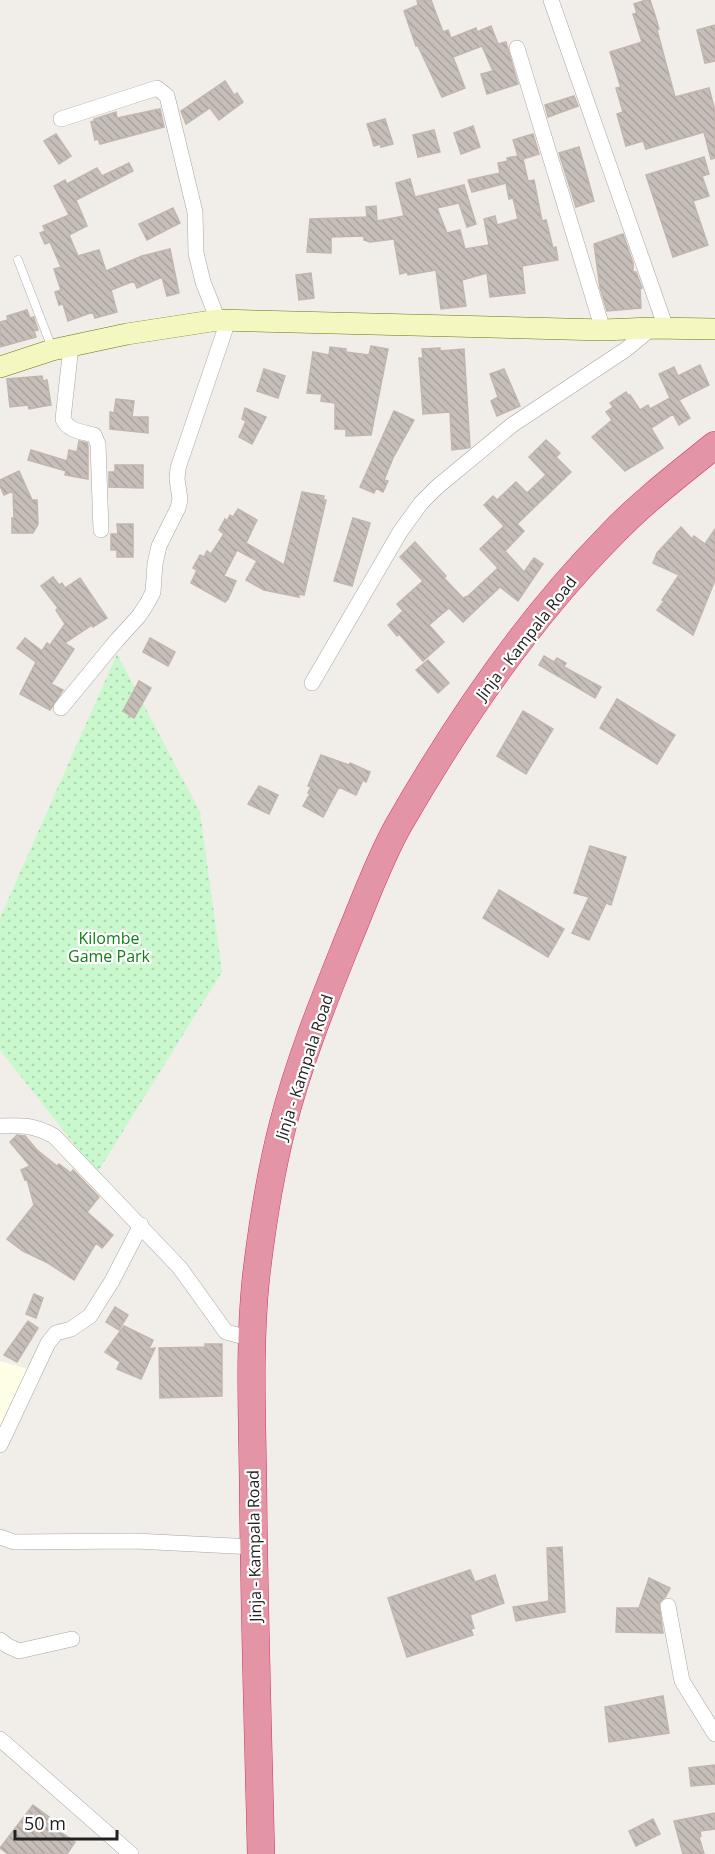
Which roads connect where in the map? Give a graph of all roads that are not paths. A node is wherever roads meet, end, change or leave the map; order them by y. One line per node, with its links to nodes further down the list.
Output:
1 (551, 0): 6 (street)
2 (517, 48): 8 (street)
3 (61, 119): 5 (street)
4 (18, 260): 9 (lane)
5 (223, 321): 8 (street); 9 (street); 14 (street)
6 (659, 328): 7 (street); 8 (street); 13 (street)
7 (715, 329)
8 (603, 330)
9 (62, 348): 10 (street); 12 (street)
10 (0, 367)
11 (715, 445): 17 (highway, Jinja - Kampala Road)
12 (101, 530)
13 (312, 683)
14 (61, 708)
15 (0, 1126): 16 (street)
16 (141, 1225): 17 (street); 18 (street)
17 (252, 1339): 20 (highway, Jinja - Kampala Road)
18 (0, 1445)
19 (0, 1537): 20 (street)
20 (254, 1547): 27 (highway, Jinja - Kampala Road)
21 (668, 1606): 24 (street)
22 (72, 1640): 23 (street)
23 (0, 1641)
24 (715, 1734)
25 (0, 1739): 26 (street)
26 (131, 1854)
27 (261, 1854)

